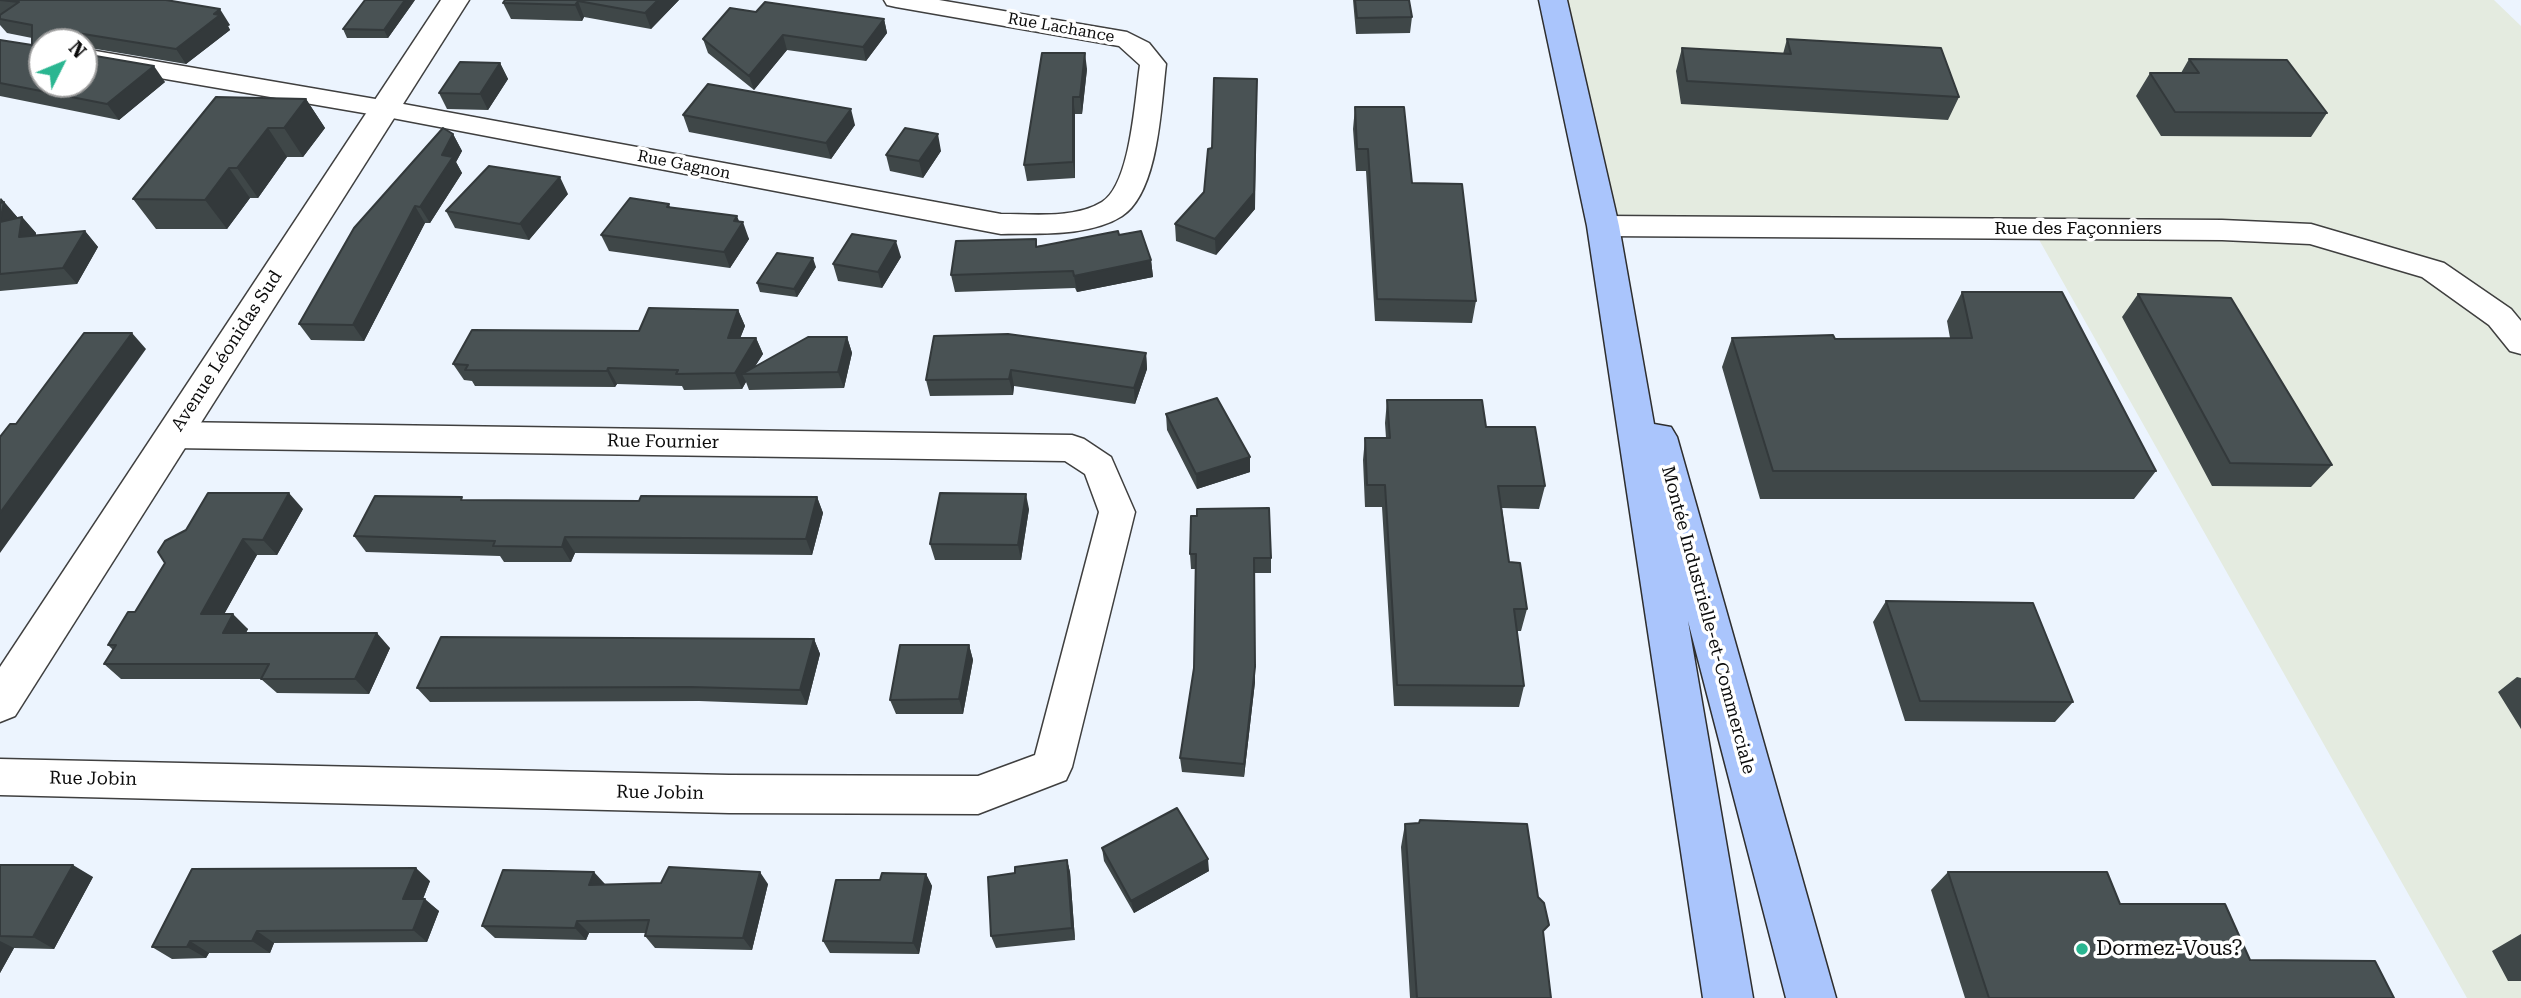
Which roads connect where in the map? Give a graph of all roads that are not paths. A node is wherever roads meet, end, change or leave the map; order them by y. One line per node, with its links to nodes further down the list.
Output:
1 (455, 0): 6 (street, Avenue Léonidas Sud)
2 (896, 0): 4 (street, Rue Lachance)
3 (1553, 0): 7 (main road, Montée Industrielle-et-Commerciale)
4 (1140, 48): 6 (street, Rue Gagnon)
5 (98, 59): 6 (street, Rue Gagnon)
6 (387, 109): 9 (street, Avenue Léonidas Sud)
7 (1604, 234): 8 (street, Rue des Façonniers); 13 (main road, Montée Industrielle-et-Commerciale); 14 (main road, Montée Industrielle-et-Commerciale)
8 (2521, 343)
9 (172, 435): 10 (street, Rue Fournier); 11 (street, Avenue Léonidas Sud)
10 (1117, 512): 12 (street, Rue Jobin)
11 (0, 703)
12 (0, 777)
13 (1727, 998)
14 (1811, 998)

